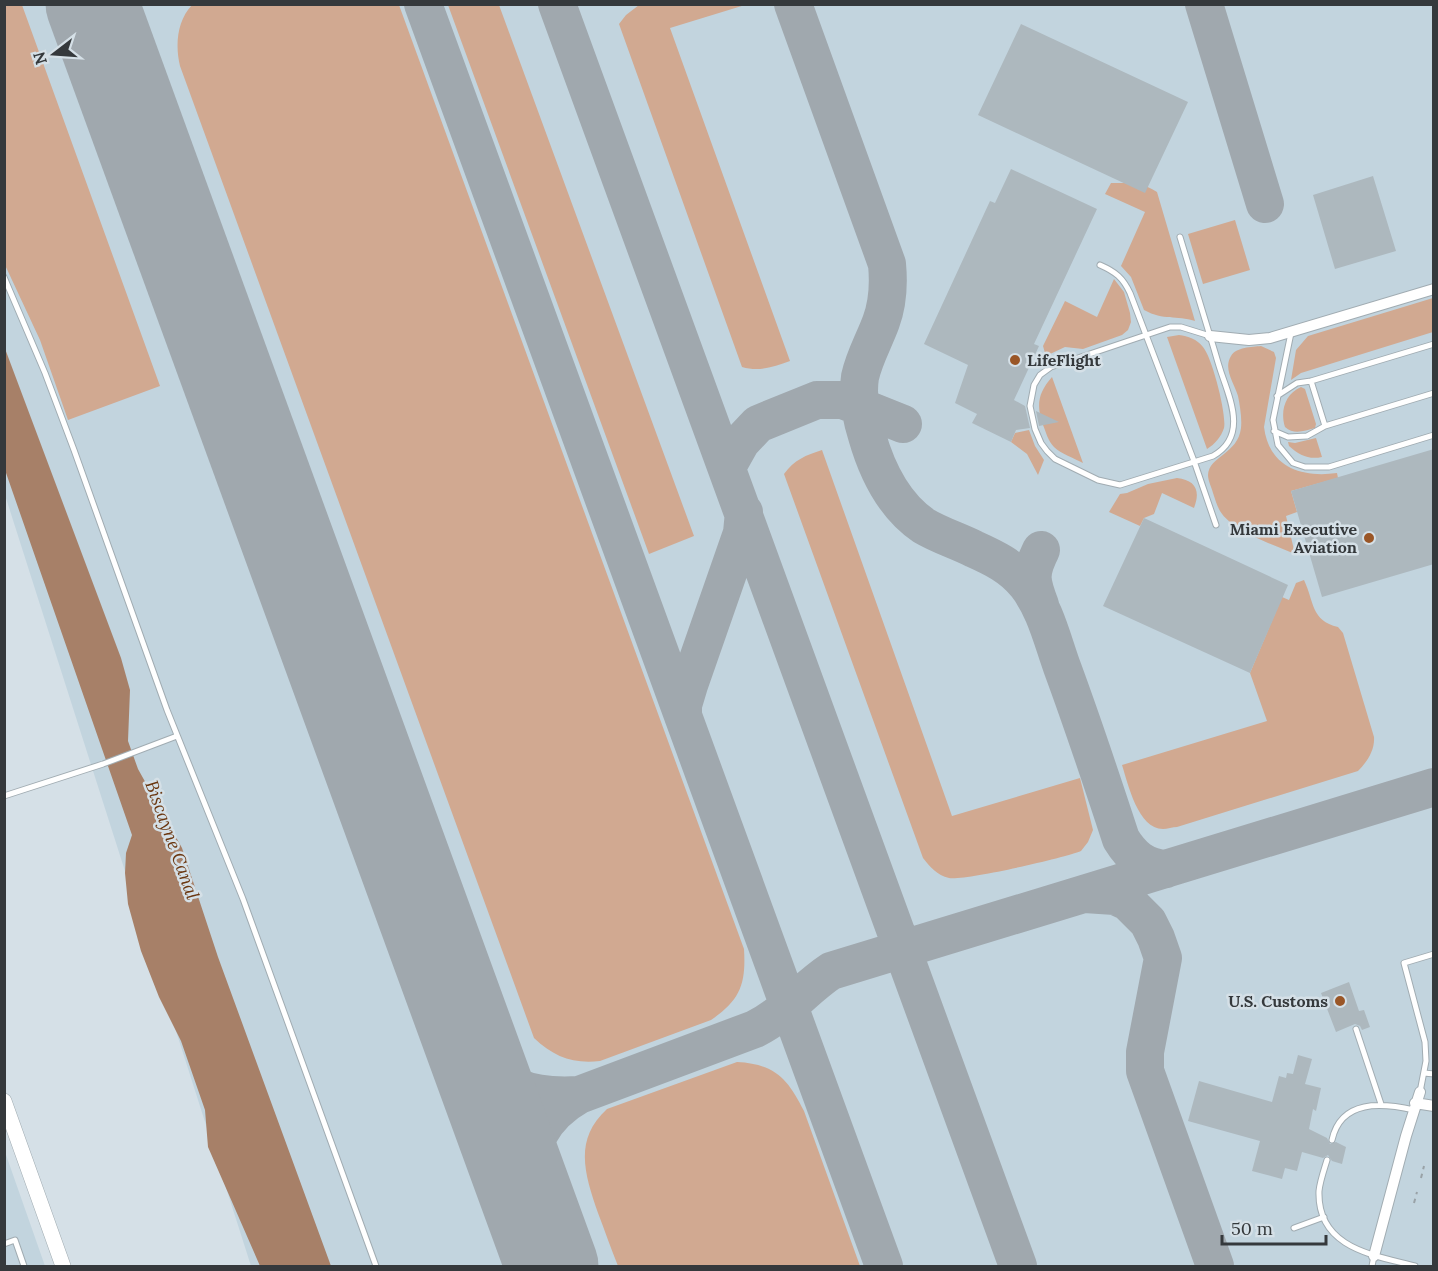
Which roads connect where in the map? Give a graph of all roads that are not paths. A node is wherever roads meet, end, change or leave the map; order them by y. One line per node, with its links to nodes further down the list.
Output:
1 (1180, 237): 7 (lane)
2 (1100, 265): 6 (lane)
3 (4, 277): 17 (lane)
4 (1434, 289): 5 (street)
5 (1291, 333): 7 (street); 11 (lane)
6 (1146, 334): 7 (lane); 15 (lane); 15 (lane)
7 (1210, 336): 15 (lane)
8 (1434, 344): 9 (lane)
9 (1311, 381): 11 (lane); 12 (lane)
10 (1434, 393): 12 (lane)
11 (1277, 396): 13 (lane)
12 (1325, 426): 13 (lane)
13 (1274, 431): 14 (lane)
14 (1434, 435)
15 (1194, 461): 16 (lane)
16 (1216, 525)
17 (177, 736): 18 (lane); 36 (lane)
18 (4, 796)
19 (1434, 954): 21 (lane)
20 (1356, 1029): 25 (lane)
21 (1424, 1073): 22 (lane); 23 (lane)
22 (1434, 1074)
23 (1420, 1092): 27 (street)
24 (4, 1101): 35 (street)
25 (1381, 1104): 27 (lane); 28 (lane)
26 (1434, 1106): 27 (street)
27 (1414, 1107): 33 (street)
28 (1332, 1140)
29 (1327, 1160): 30 (lane)
30 (1324, 1218): 31 (lane); 33 (lane)
31 (1294, 1228)
32 (4, 1244): 34 (lane)
33 (1373, 1261): 37 (lane)
34 (24, 1266)
35 (63, 1266)
36 (376, 1266)
37 (1416, 1266)

